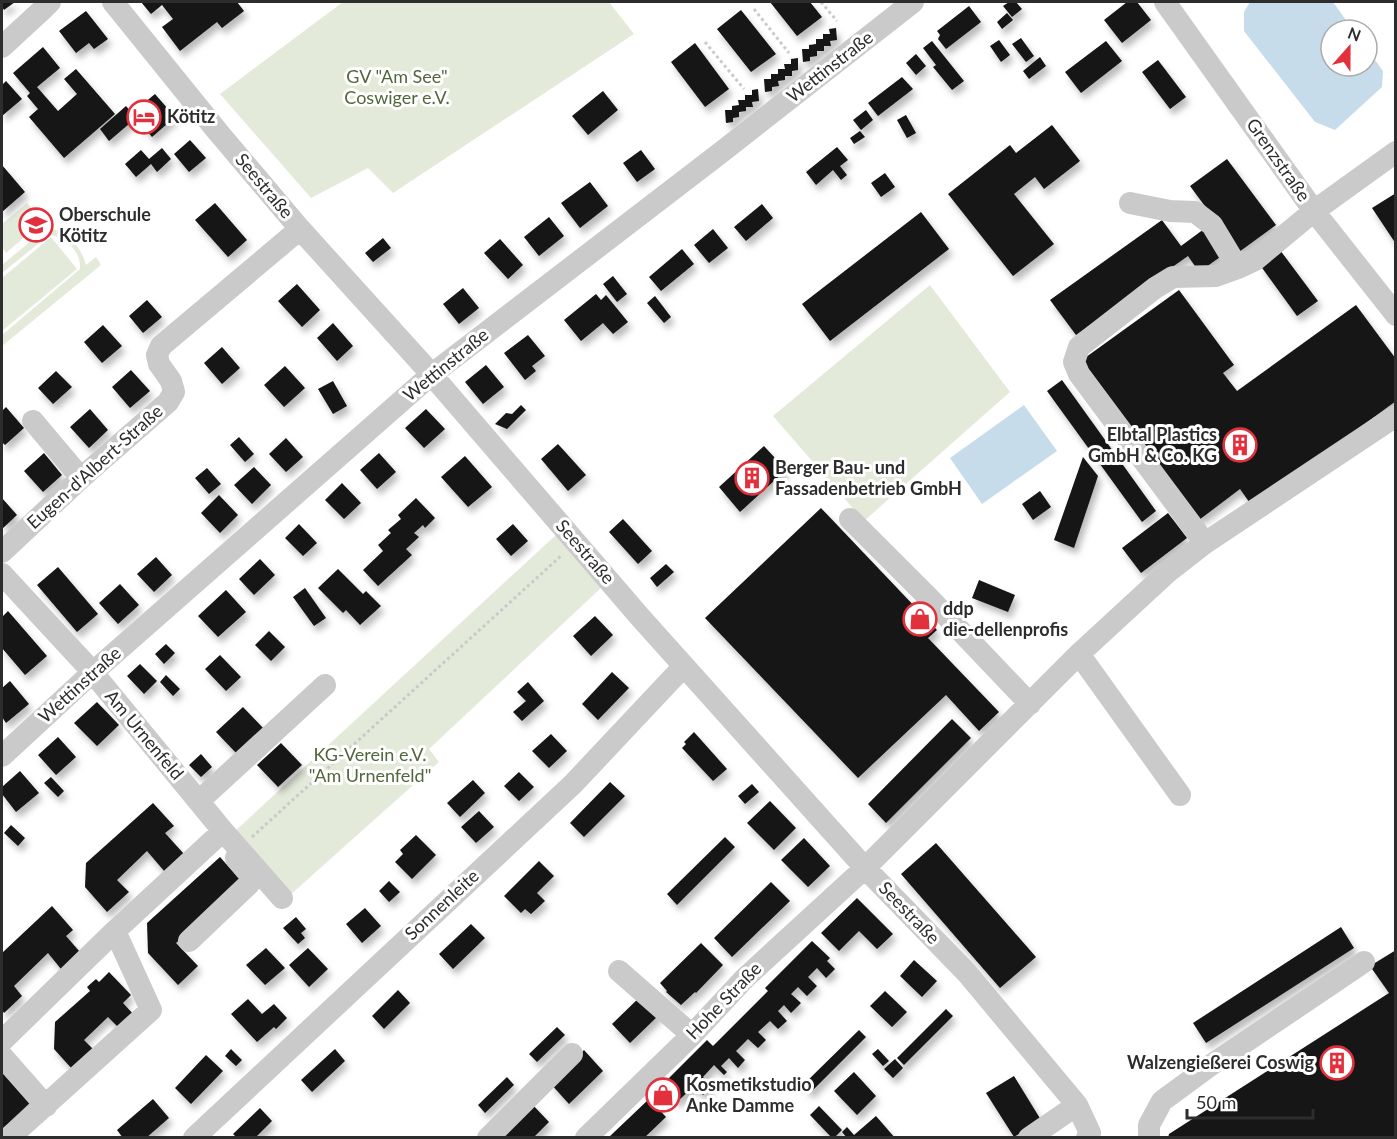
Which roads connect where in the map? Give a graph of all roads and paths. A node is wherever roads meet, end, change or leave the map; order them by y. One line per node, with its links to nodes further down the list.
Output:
1 (50, 2): 9 (street)
2 (113, 2): 15 (street, Seestraße)
3 (821, 2): 7 (path)
4 (913, 2): 18 (street, Wettinstraße)
5 (1165, 2): 14 (street, Grenzstraße)
6 (754, 9): 10 (path)
7 (837, 21)
8 (705, 42): 11 (path)
9 (2, 47)
10 (789, 53)
11 (744, 89)
12 (1395, 152): 14 (street)
13 (1130, 203): 16 (street)
14 (1314, 212): 16 (street); 17 (street, Grenzstraße)
15 (300, 229): 18 (street, Seestraße); 21 (street, Eugen-d'Albert-Straße)
16 (1238, 268): 24 (street)
17 (1395, 315)
18 (431, 375): 23 (street, Seestraße); 29 (street, Wettinstraße)
19 (1395, 416): 24 (street, Hohe Straße)
20 (33, 421): 21 (street)
21 (81, 478): 25 (street, Eugen-d'Albert-Straße)
22 (850, 519): 31 (street)
23 (576, 542): 28 (street, Seestraße); 36 (path)
24 (1205, 543): 27 (street, Hohe Straße)
25 (2, 552)
26 (2, 574): 29 (street, Am Urnenfeld)
27 (1079, 654): 31 (street, Hohe Straße); 33 (street)
28 (684, 666): 37 (street, Seestraße); 50 (street, Sonnenleite)
29 (92, 673): 32 (street, Wettinstraße); 34 (street, Am Urnenfeld)
30 (325, 685): 34 (street)
31 (1030, 704): 37 (street, Hohe Straße)
32 (5, 746)
33 (1180, 795)
34 (199, 801): 35 (street, Am Urnenfeld)
35 (221, 834): 38 (street, Am Urnenfeld); 39 (street); 40 (street)
36 (248, 840)
37 (865, 868): 43 (street, Hohe Straße); 47 (street, Seestraße)
38 (282, 898)
39 (115, 931): 44 (street); 48 (street)
40 (189, 941)
41 (1364, 962): 55 (street)
42 (619, 971): 43 (street)
43 (692, 1035): 52 (street, Hohe Straße)
44 (2, 1041)
45 (572, 1054): 51 (street)
46 (2, 1056): 48 (street)
47 (1072, 1099): 53 (street); 54 (street, Seestraße)
48 (46, 1106): 49 (street)
49 (9, 1137)
50 (194, 1137)
51 (489, 1137)
52 (586, 1137)
53 (1029, 1137)
54 (1087, 1137)
55 (1149, 1137)

